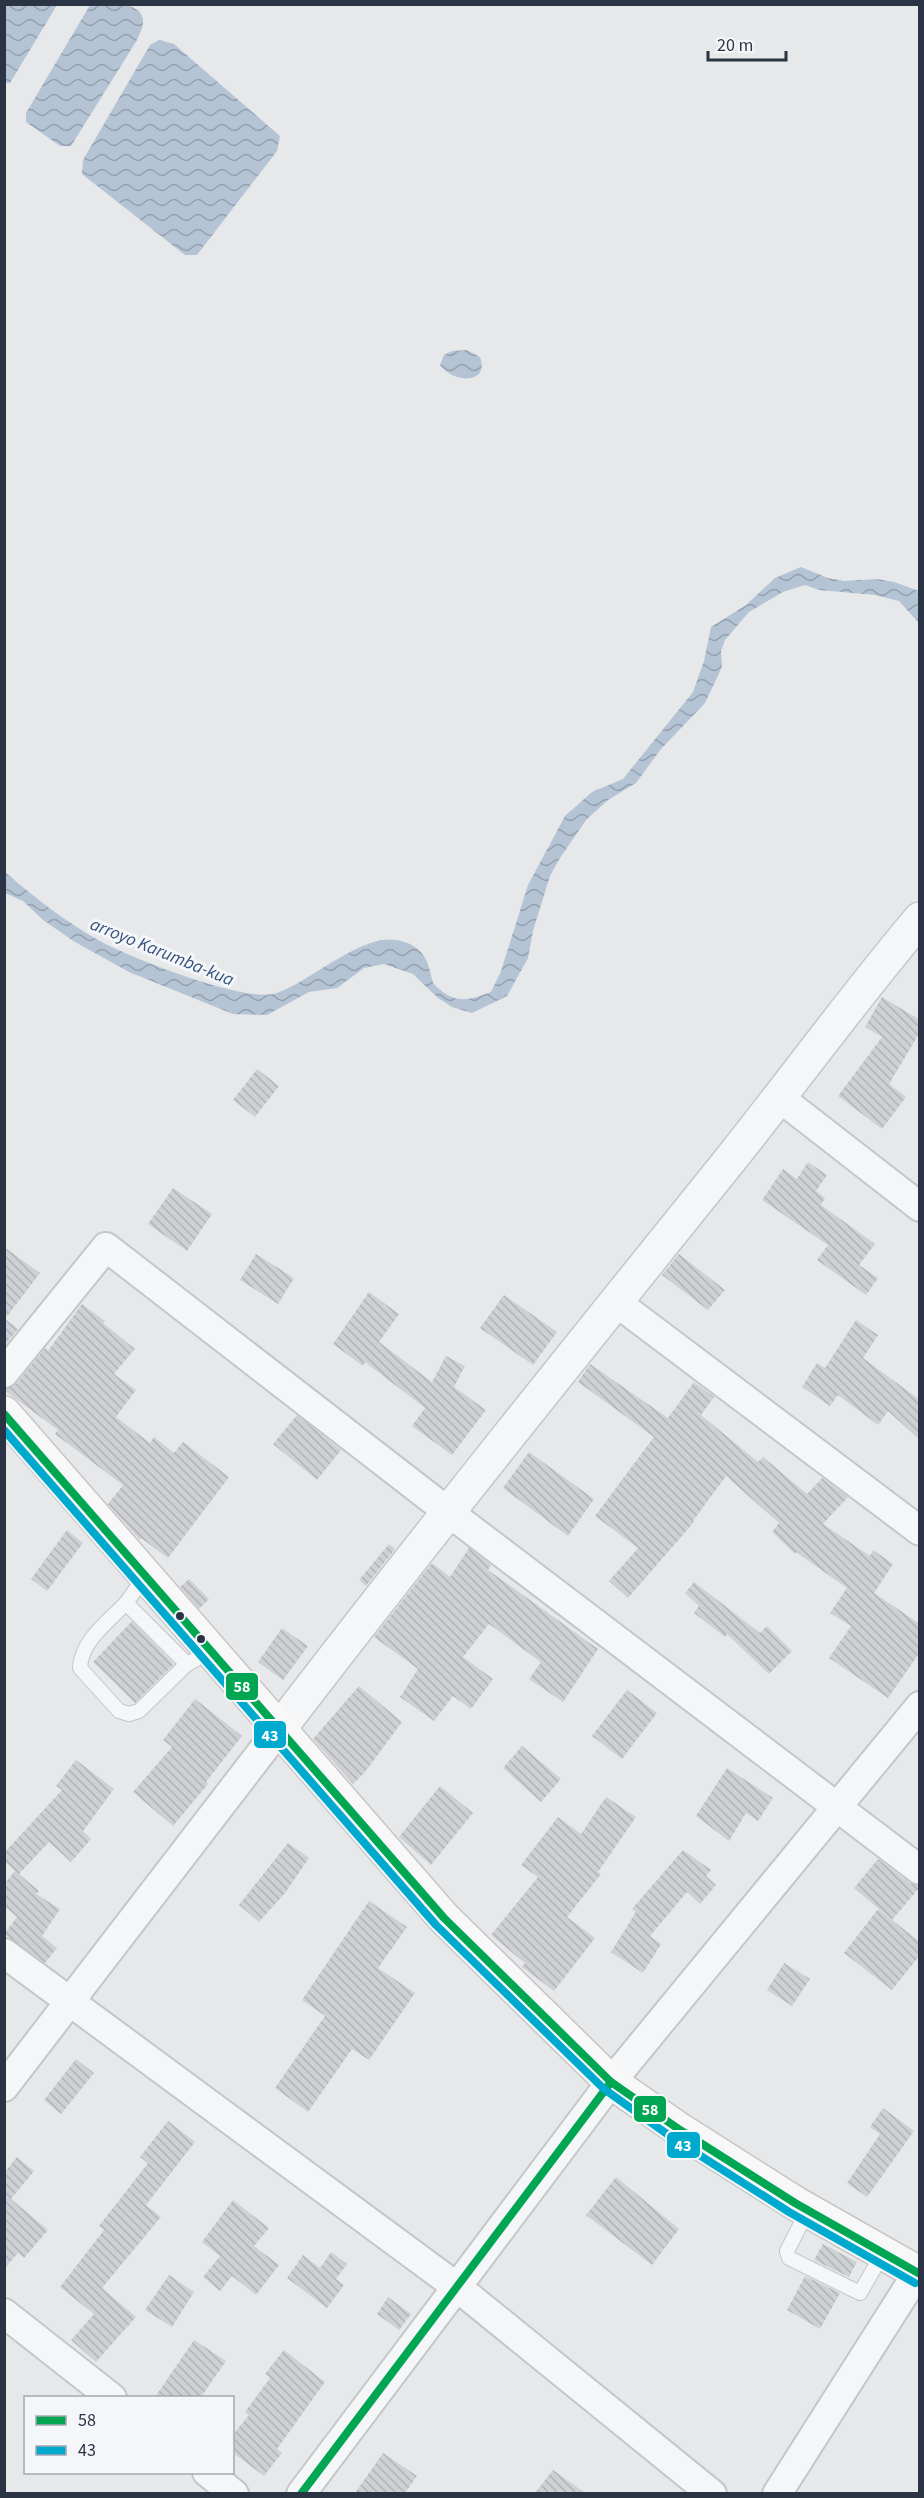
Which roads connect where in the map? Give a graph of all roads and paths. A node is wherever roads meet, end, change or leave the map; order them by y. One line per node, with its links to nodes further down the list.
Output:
1 (920, 919): 2 (street)
2 (780, 1098): 3 (street); 4 (street)
3 (920, 1207)
4 (616, 1302): 7 (street); 8 (street)
5 (4, 1373): 7 (street)
6 (4, 1413): 9 (main road)
7 (447, 1512): 13 (street); 14 (street)
8 (920, 1531)
9 (146, 1575): 10 (lane); 11 (main road)
10 (126, 1603): 11 (lane); 11 (lane)
11 (200, 1658): 13 (main road)
12 (920, 1706): 14 (street)
13 (280, 1728): 17 (street); 18 (main road)
14 (836, 1808): 15 (street); 18 (street)
15 (920, 1870)
16 (4, 1953): 17 (street)
17 (71, 2003): 19 (street); 23 (street)
18 (611, 2082): 20 (main road); 23 (street)
19 (4, 2087)
20 (808, 2210): 21 (main road); 21 (lane)
21 (883, 2253): 22 (main road)
22 (919, 2272): 30 (street)
23 (457, 2287): 28 (street); 29 (street)
24 (4, 2313): 25 (street)
25 (111, 2396)
26 (210, 2474): 27 (street)
27 (234, 2493)
28 (301, 2493)
29 (712, 2493)
30 (777, 2493)

